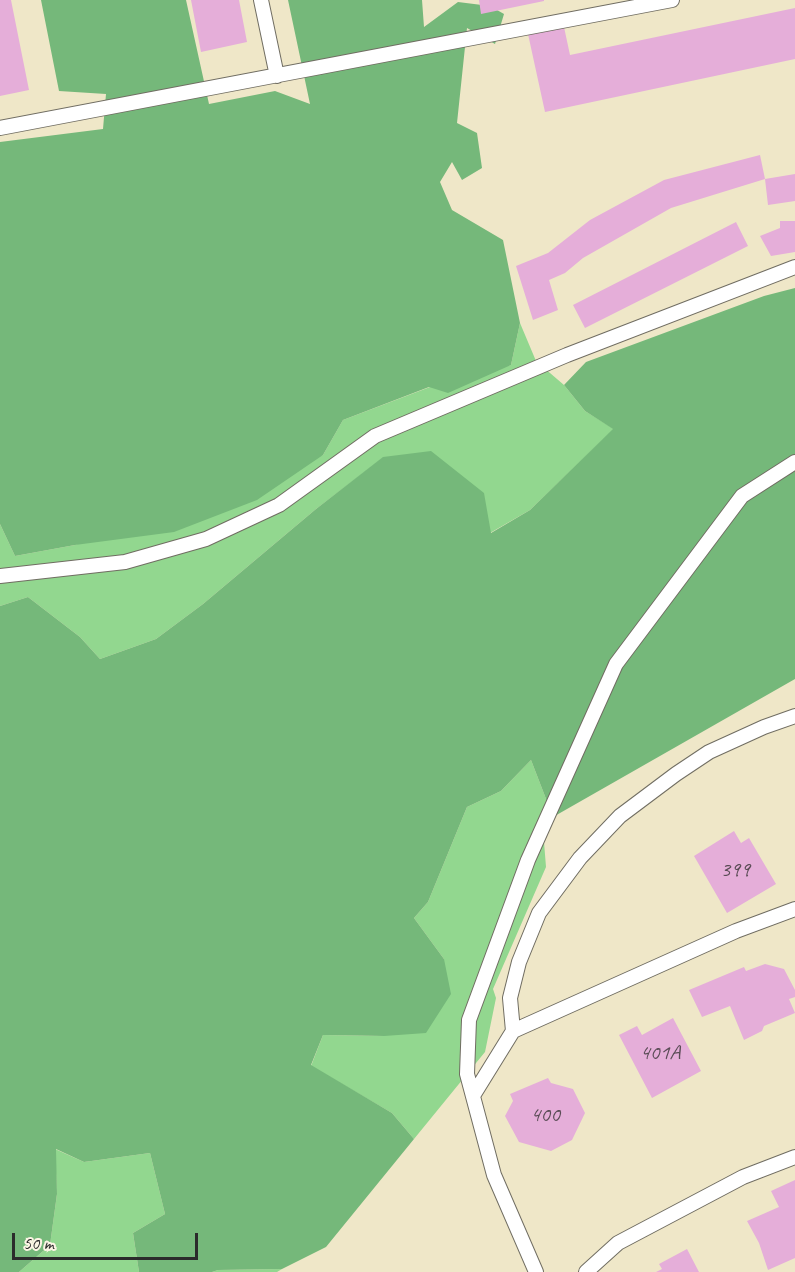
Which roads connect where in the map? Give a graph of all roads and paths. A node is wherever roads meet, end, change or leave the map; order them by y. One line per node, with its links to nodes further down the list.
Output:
1 (261, 0): 3 (lane)
2 (672, 0): 3 (lane)
3 (277, 76): 4 (lane)
4 (0, 128)
5 (795, 267): 7 (lane)
6 (795, 462): 11 (lane)
7 (0, 576)
8 (795, 716): 10 (lane)
9 (795, 909): 10 (lane)
10 (513, 1031): 11 (lane)
11 (474, 1094): 13 (lane)
12 (795, 1156): 14 (lane)
13 (536, 1272)
14 (586, 1272)

